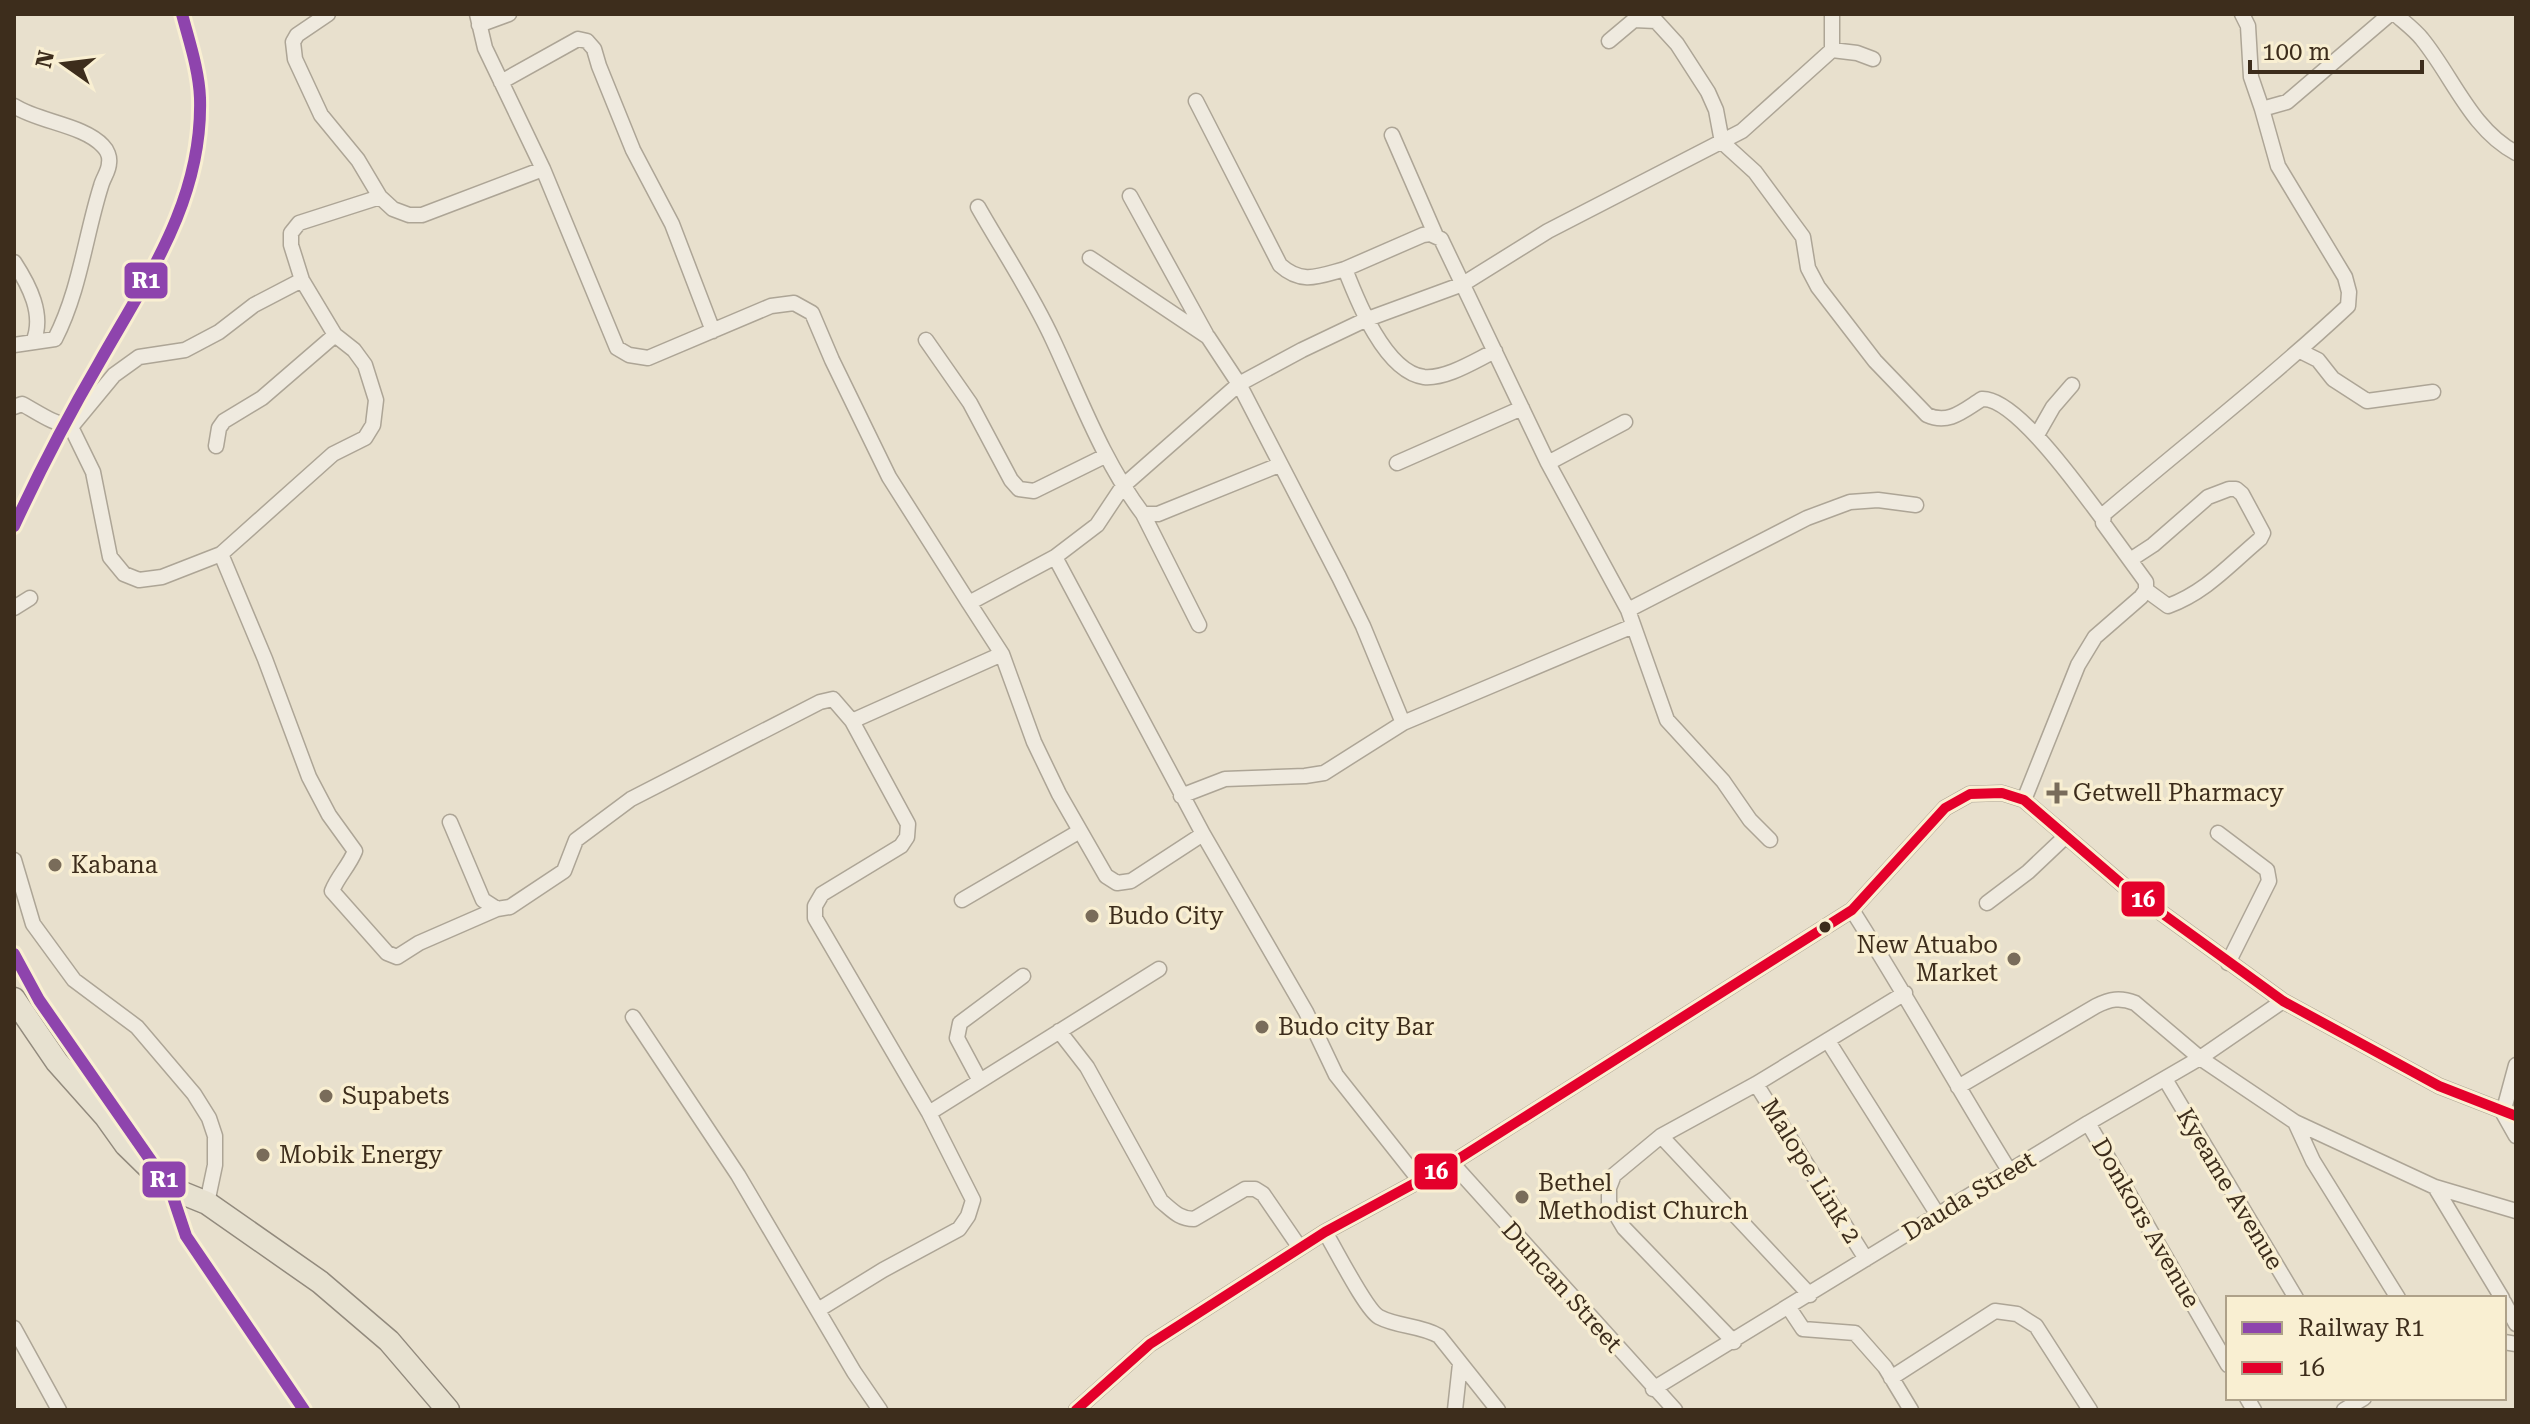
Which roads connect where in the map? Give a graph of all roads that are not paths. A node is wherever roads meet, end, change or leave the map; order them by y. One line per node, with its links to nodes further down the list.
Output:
1 (328, 14): 19 (street)
2 (509, 14): 6 (street)
3 (1832, 14): 8 (street)
4 (2242, 14): 13 (street)
5 (2392, 14): 13 (street); 16 (street)
6 (478, 20): 10 (street)
7 (1609, 41): 15 (street)
8 (1832, 50): 9 (street); 15 (street)
9 (1873, 59)
10 (501, 82): 17 (street); 28 (street)
11 (1196, 101): 24 (street)
12 (14, 106): 32 (street)
13 (2262, 109): 35 (street)
14 (1392, 135): 21 (street)
15 (1722, 142): 26 (street); 43 (street)
16 (2516, 153)
17 (543, 169): 19 (street); 28 (street)
18 (1130, 196): 30 (street)
19 (380, 197): 25 (street)
20 (978, 207): 45 (street)
21 (1436, 236): 24 (street); 26 (street)
22 (1090, 258): 30 (street)
23 (14, 262): 32 (street)
24 (1345, 269): 27 (street)
25 (302, 280): 29 (street); 42 (street)
26 (1463, 284): 27 (street); 34 (street)
27 (1365, 320): 34 (street); 36 (street)
28 (713, 331): 58 (street)
29 (335, 335): 44 (street); 53 (street)
30 (1208, 337): 36 (street)
31 (926, 340): 45 (street)
32 (33, 342): 33 (street)
33 (14, 345)
34 (1495, 351): 40 (street)
35 (2300, 351): 38 (street); 52 (street)
36 (1239, 384): 48 (street); 49 (street)
37 (2072, 385): 43 (street)
38 (2433, 392)
39 (14, 407): 42 (street)
40 (1522, 408): 46 (street); 47 (street)
41 (1625, 422): 47 (street)
42 (71, 427): 53 (street)
43 (2037, 435): 52 (street)
44 (216, 446)
45 (1105, 456): 49 (street)
46 (1397, 463)
47 (1548, 463): 60 (street)
48 (1279, 465): 51 (street); 65 (street)
49 (1123, 486): 51 (street); 54 (street)
50 (1916, 505): 60 (street)
51 (1143, 514): 61 (street)
52 (2102, 518): 55 (street)
53 (221, 554): 77 (street)
54 (1055, 557): 58 (street); 66 (street)
55 (2130, 560): 56 (street); 56 (street)
56 (2146, 590): 67 (street)
57 (30, 598): 59 (street)
58 (969, 603): 63 (street)
59 (14, 608)
60 (1628, 610): 62 (street)
61 (1199, 625)
62 (1633, 626): 65 (street); 73 (street)
63 (1002, 654): 64 (street); 69 (street)
64 (852, 721): 77 (street); 94 (street)
65 (1403, 723): 66 (street)
66 (1181, 796): 71 (street)
67 (2024, 800): 72 (street); 78 (street)
68 (450, 822): 77 (street)
69 (1080, 831): 71 (street); 75 (street)
70 (2218, 833): 79 (street)
71 (1203, 834): 102 (street)
72 (2066, 836): 76 (street); 79 (street)
73 (1770, 840)
74 (14, 860): 104 (street)
75 (962, 900)
76 (1987, 903)
77 (497, 909)
78 (1852, 910): 82 (street); 100 (street)
79 (2228, 963): 84 (street)
80 (1159, 969): 86 (street)
81 (1023, 976): 91 (street)
82 (1905, 993): 87 (street); 93 (street)
83 (14, 999): 104 (main road)
84 (2283, 1001): 88 (street, Dauda Street); 95 (street)
85 (633, 1017): 116 (street)
86 (1059, 1031): 91 (street); 108 (street)
87 (1828, 1041): 92 (street); 106 (street)
88 (2200, 1058): 90 (street, Dauda Street); 93 (street); 96 (street)
89 (2516, 1065): 95 (street)
90 (2165, 1079): 97 (street, Dauda Street); 111 (street, Kyeame Avenue)
91 (980, 1081): 94 (street)
92 (1756, 1084): 98 (street); 109 (street, Malope Link 2)
93 (1958, 1087): 101 (street)
94 (929, 1113): 116 (street)
95 (2509, 1114): 99 (street)
96 (2295, 1122): 103 (street); 112 (street)
97 (2088, 1123): 101 (street, Dauda Street); 120 (street, Donkors Avenue)
98 (1661, 1136): 110 (street); 119 (street)
99 (2516, 1136)
100 (1452, 1163): 102 (street); 123 (street, Duncan Street)
101 (2010, 1172): 106 (street, Dauda Street)
102 (1420, 1181): 107 (street)
103 (2435, 1187): 105 (street); 113 (street)
104 (207, 1203): 126 (main road)
105 (2516, 1211)
106 (1938, 1215): 109 (street, Dauda Street)
107 (1325, 1232): 108 (street); 121 (street)
108 (1300, 1248): 124 (street)
109 (1866, 1259): 110 (street, Dauda Street)
110 (1810, 1295): 115 (street, Dauda Street)
111 (2295, 1296)
112 (2397, 1296)
113 (2501, 1296)
114 (2506, 1306): 117 (street)
115 (1789, 1308): 119 (street, Dauda Street); 122 (street)
116 (818, 1310): 127 (street)
117 (2516, 1324)
118 (14, 1328): 125 (street)
119 (1734, 1342): 123 (street, Dauda Street)
120 (2226, 1362)
121 (1460, 1364): 128 (street); 129 (street)
122 (1891, 1378): 131 (street); 132 (street)
123 (1653, 1389): 130 (street, Duncan Street)
124 (1080, 1409)
125 (59, 1410)
126 (448, 1410)
127 (880, 1410)
128 (1455, 1410)
129 (1498, 1410)
130 (1675, 1410)
131 (1911, 1410)
132 (2090, 1410)

